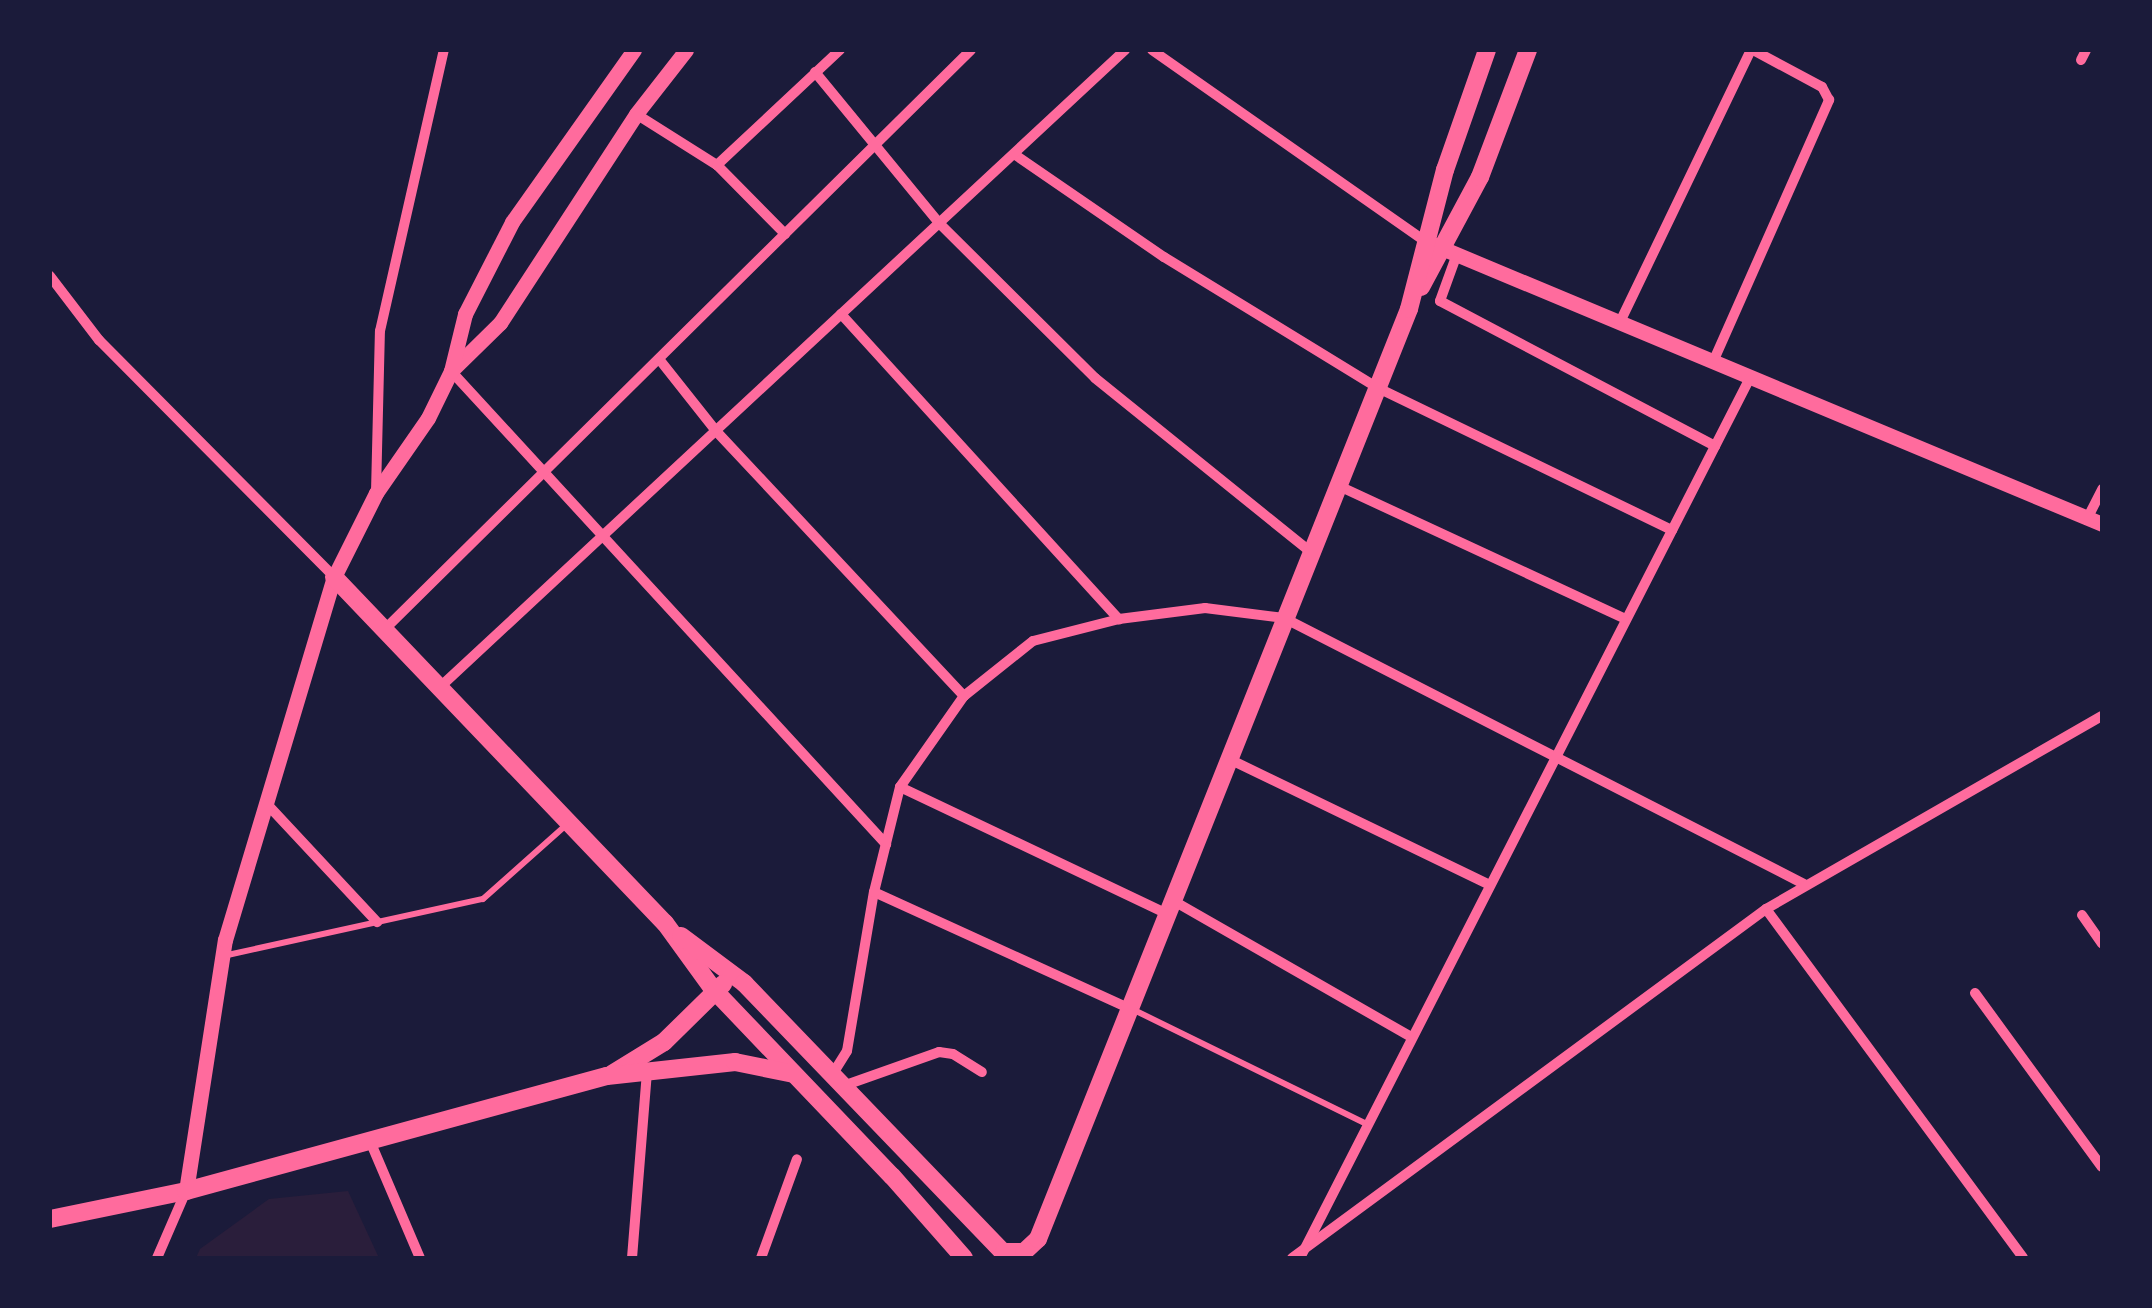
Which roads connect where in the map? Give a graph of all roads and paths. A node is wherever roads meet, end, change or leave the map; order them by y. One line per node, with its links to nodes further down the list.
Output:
1 (444, 50): 32 (street)
2 (634, 50): 24 (street)
3 (686, 50): 12 (street)
4 (840, 50): 11 (street)
5 (971, 50): 13 (street)
6 (1126, 50): 14 (street)
7 (1152, 50): 18 (street)
8 (1487, 50): 18 (main road)
9 (1528, 50): 18 (main road)
10 (1752, 50): 21 (street); 23 (street)
11 (815, 72): 13 (street); 15 (street)
12 (636, 114): 15 (street); 24 (street)
13 (875, 144): 16 (street); 17 (street)
14 (1014, 154): 16 (street); 26 (street)
15 (717, 165): 17 (street)
16 (939, 223): 20 (street); 36 (street)
17 (785, 234): 22 (street)
18 (1442, 248): 21 (street); 26 (main road); 28 (street)
19 (50, 276): 37 (street)
20 (841, 314): 27 (street); 39 (street)
21 (1620, 322): 23 (street)
22 (659, 359): 27 (street); 29 (street)
23 (1714, 362): 25 (street)
24 (451, 371): 29 (street); 32 (street)
25 (1750, 378): 28 (street); 33 (street)
26 (1376, 387): 30 (main road); 34 (street)
27 (716, 430): 35 (street); 43 (street)
28 (1715, 446): 34 (street)
29 (546, 470): 35 (street); 41 (street)
30 (1339, 486): 36 (main road); 40 (street)
31 (2102, 490): 33 (street)
32 (376, 493): 37 (street)
33 (2095, 522)
34 (1672, 530): 40 (street)
35 (602, 536): 42 (street); 50 (street)
36 (1312, 552): 38 (main road)
37 (334, 578): 41 (main road); 48 (street)
38 (1284, 618): 39 (street); 45 (street); 46 (main road)
39 (1119, 619): 43 (street)
40 (1626, 619): 45 (street)
41 (384, 630): 42 (main road)
42 (439, 688): 49 (main road)
43 (964, 696): 47 (street)
44 (2102, 716): 51 (street)
45 (1556, 757): 51 (street); 52 (street)
46 (1227, 758): 52 (street); 54 (main road)
47 (900, 787): 50 (street); 54 (street)
48 (266, 803): 57 (street); 60 (street)
49 (568, 822): 57 (lane); 58 (main road)
50 (886, 844): 53 (street)
51 (1804, 884): 55 (street)
52 (1490, 885): 65 (street)
53 (874, 892): 64 (street); 70 (street)
54 (1170, 907): 64 (main road); 65 (street)
55 (1766, 909): 78 (street); 84 (street)
56 (2082, 915): 59 (street)
57 (377, 922): 60 (lane)
58 (664, 923): 61 (main road); 62 (main road)
59 (2102, 944)
60 (222, 956): 75 (street)
61 (744, 983): 62 (main road); 70 (main road)
62 (713, 989): 68 (main road); 69 (main road)
63 (1975, 993): 74 (street)
64 (1131, 1009): 71 (lane); 77 (main road)
65 (1411, 1037): 71 (street)
66 (646, 1072): 68 (main road); 69 (main road); 81 (street)
67 (982, 1072): 70 (street)
68 (794, 1074): 83 (main road)
69 (607, 1076): 72 (main road)
70 (838, 1081): 77 (main road)
71 (1367, 1124): 78 (street)
72 (370, 1141): 75 (main road); 80 (street)
73 (796, 1159): 82 (street)
74 (2102, 1167)
75 (186, 1191): 76 (main road); 79 (street)
76 (50, 1219)
77 (1006, 1255)
78 (1298, 1255)
79 (156, 1258)
80 (420, 1258)
81 (632, 1258)
82 (761, 1258)
83 (964, 1258)
84 (2023, 1258)

